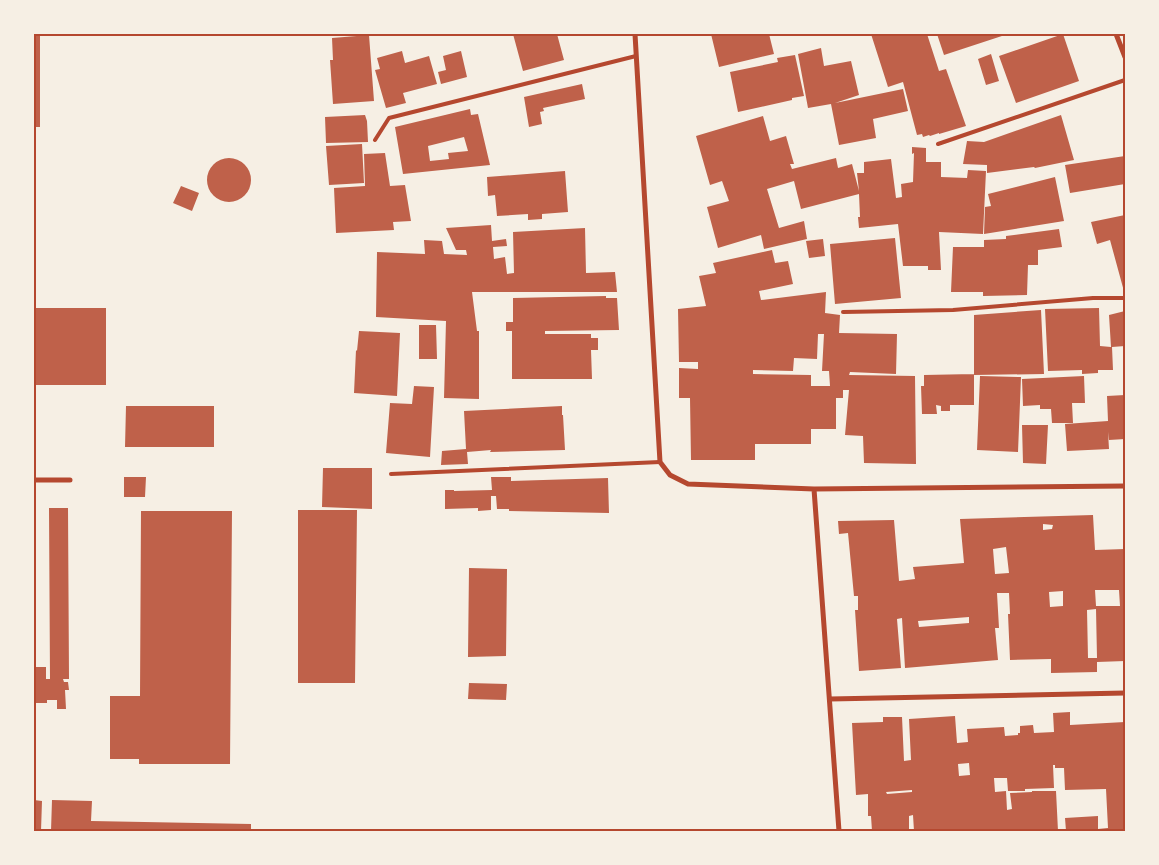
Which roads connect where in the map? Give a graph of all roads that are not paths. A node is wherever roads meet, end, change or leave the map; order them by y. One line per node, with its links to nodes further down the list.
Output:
1 (635, 34): 3 (street)
2 (1116, 34): 4 (street)
3 (636, 56): 6 (lane); 10 (street)
4 (1125, 57)
5 (1125, 80): 7 (lane)
6 (374, 140)
7 (938, 144)
8 (1125, 298): 9 (lane)
9 (843, 312)
10 (660, 462): 11 (lane); 15 (street)
11 (391, 474)
12 (34, 480): 13 (street)
13 (70, 480)
14 (1125, 486): 15 (street)
15 (814, 489): 17 (street)
16 (1125, 693): 17 (street)
17 (830, 699): 18 (street)
18 (839, 831)

